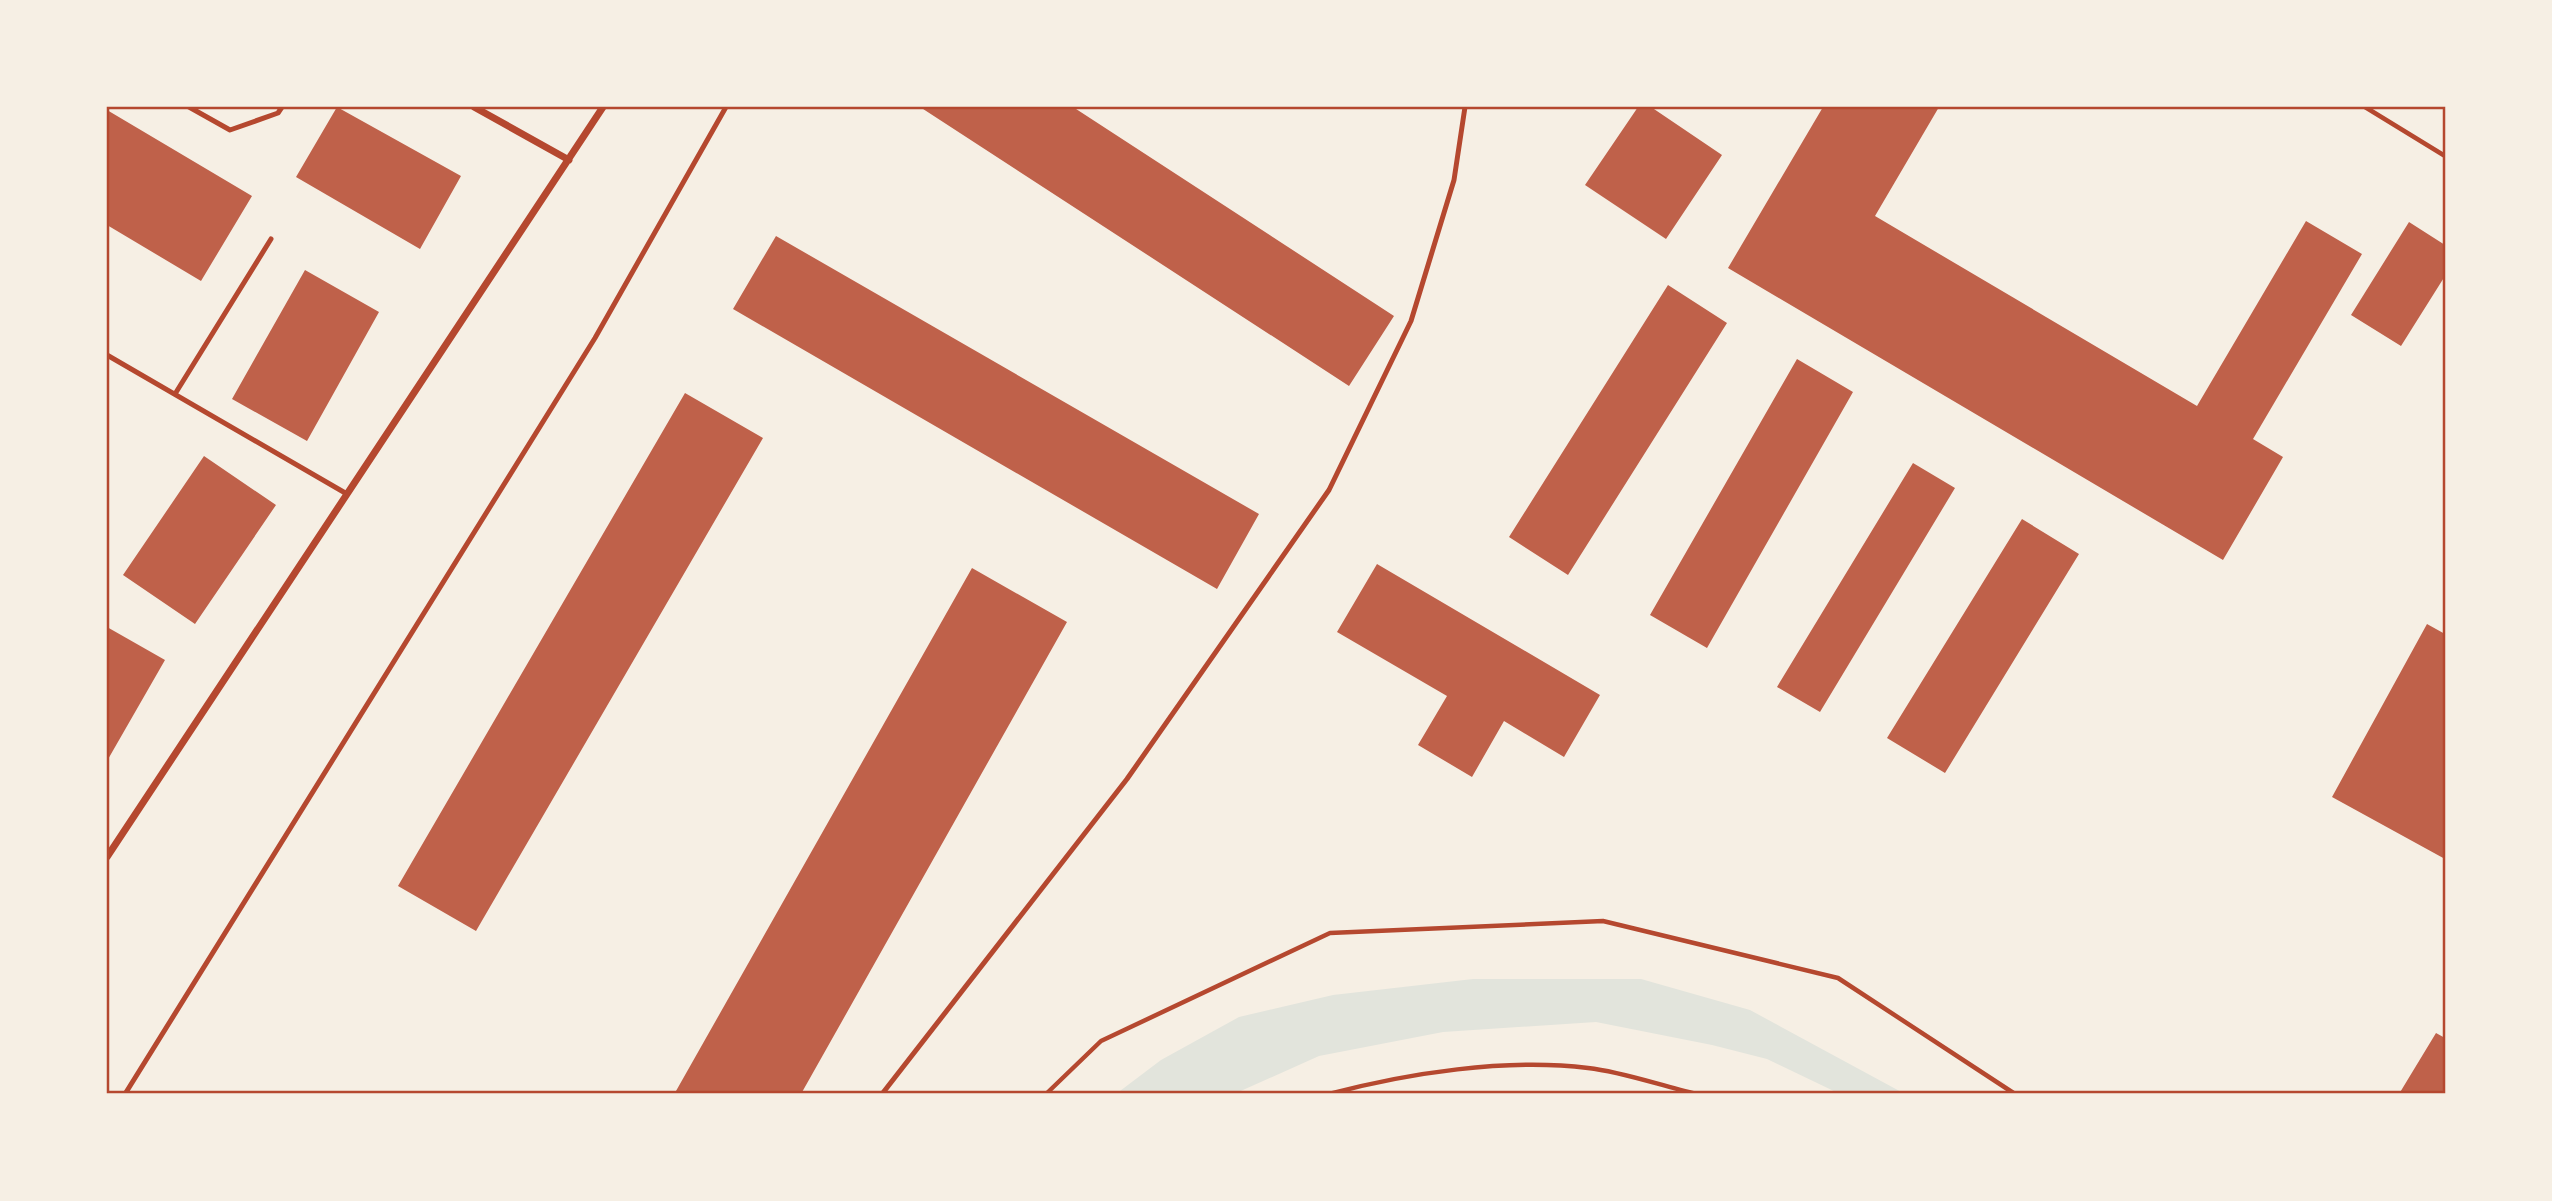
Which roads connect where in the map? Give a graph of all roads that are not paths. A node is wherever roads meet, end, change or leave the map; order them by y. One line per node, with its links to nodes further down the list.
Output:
1 (189, 107): 2 (lane)
2 (282, 107)
3 (474, 107): 7 (street)
4 (603, 107): 7 (street)
5 (726, 107): 13 (lane)
6 (1465, 107): 14 (lane)
7 (569, 160): 11 (street)
8 (271, 239): 10 (lane)
9 (107, 355): 10 (lane)
10 (174, 394): 11 (lane)
11 (347, 494): 12 (street)
12 (107, 857)
13 (125, 1094)
14 (882, 1094)

